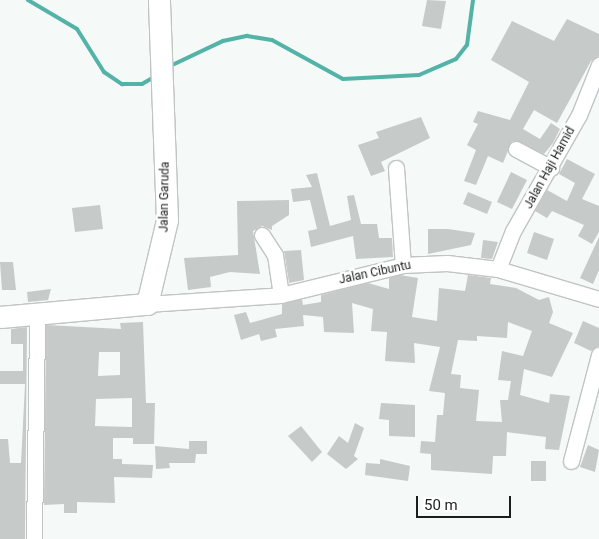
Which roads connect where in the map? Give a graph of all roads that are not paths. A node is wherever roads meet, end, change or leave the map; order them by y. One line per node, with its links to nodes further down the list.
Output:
1 (159, 0): 11 (street, Jalan Garuda)
2 (599, 65): 5 (street, Jalan Haji Hamid)
3 (516, 149): 5 (street)
4 (396, 168): 7 (street)
5 (551, 168): 8 (street, Jalan Haji Hamid)
6 (262, 235): 9 (street)
7 (404, 265): 8 (street, Jalan Cibuntu); 9 (street, Jalan Cibuntu)
8 (498, 269): 10 (street, Jalan Cibuntu)
9 (281, 295): 11 (street, Jalan Cibuntu)
10 (599, 299)
11 (147, 304): 12 (street)
12 (37, 314): 13 (street); 16 (street)
13 (0, 317)
14 (599, 355): 15 (street)
15 (572, 461)
16 (34, 539)

